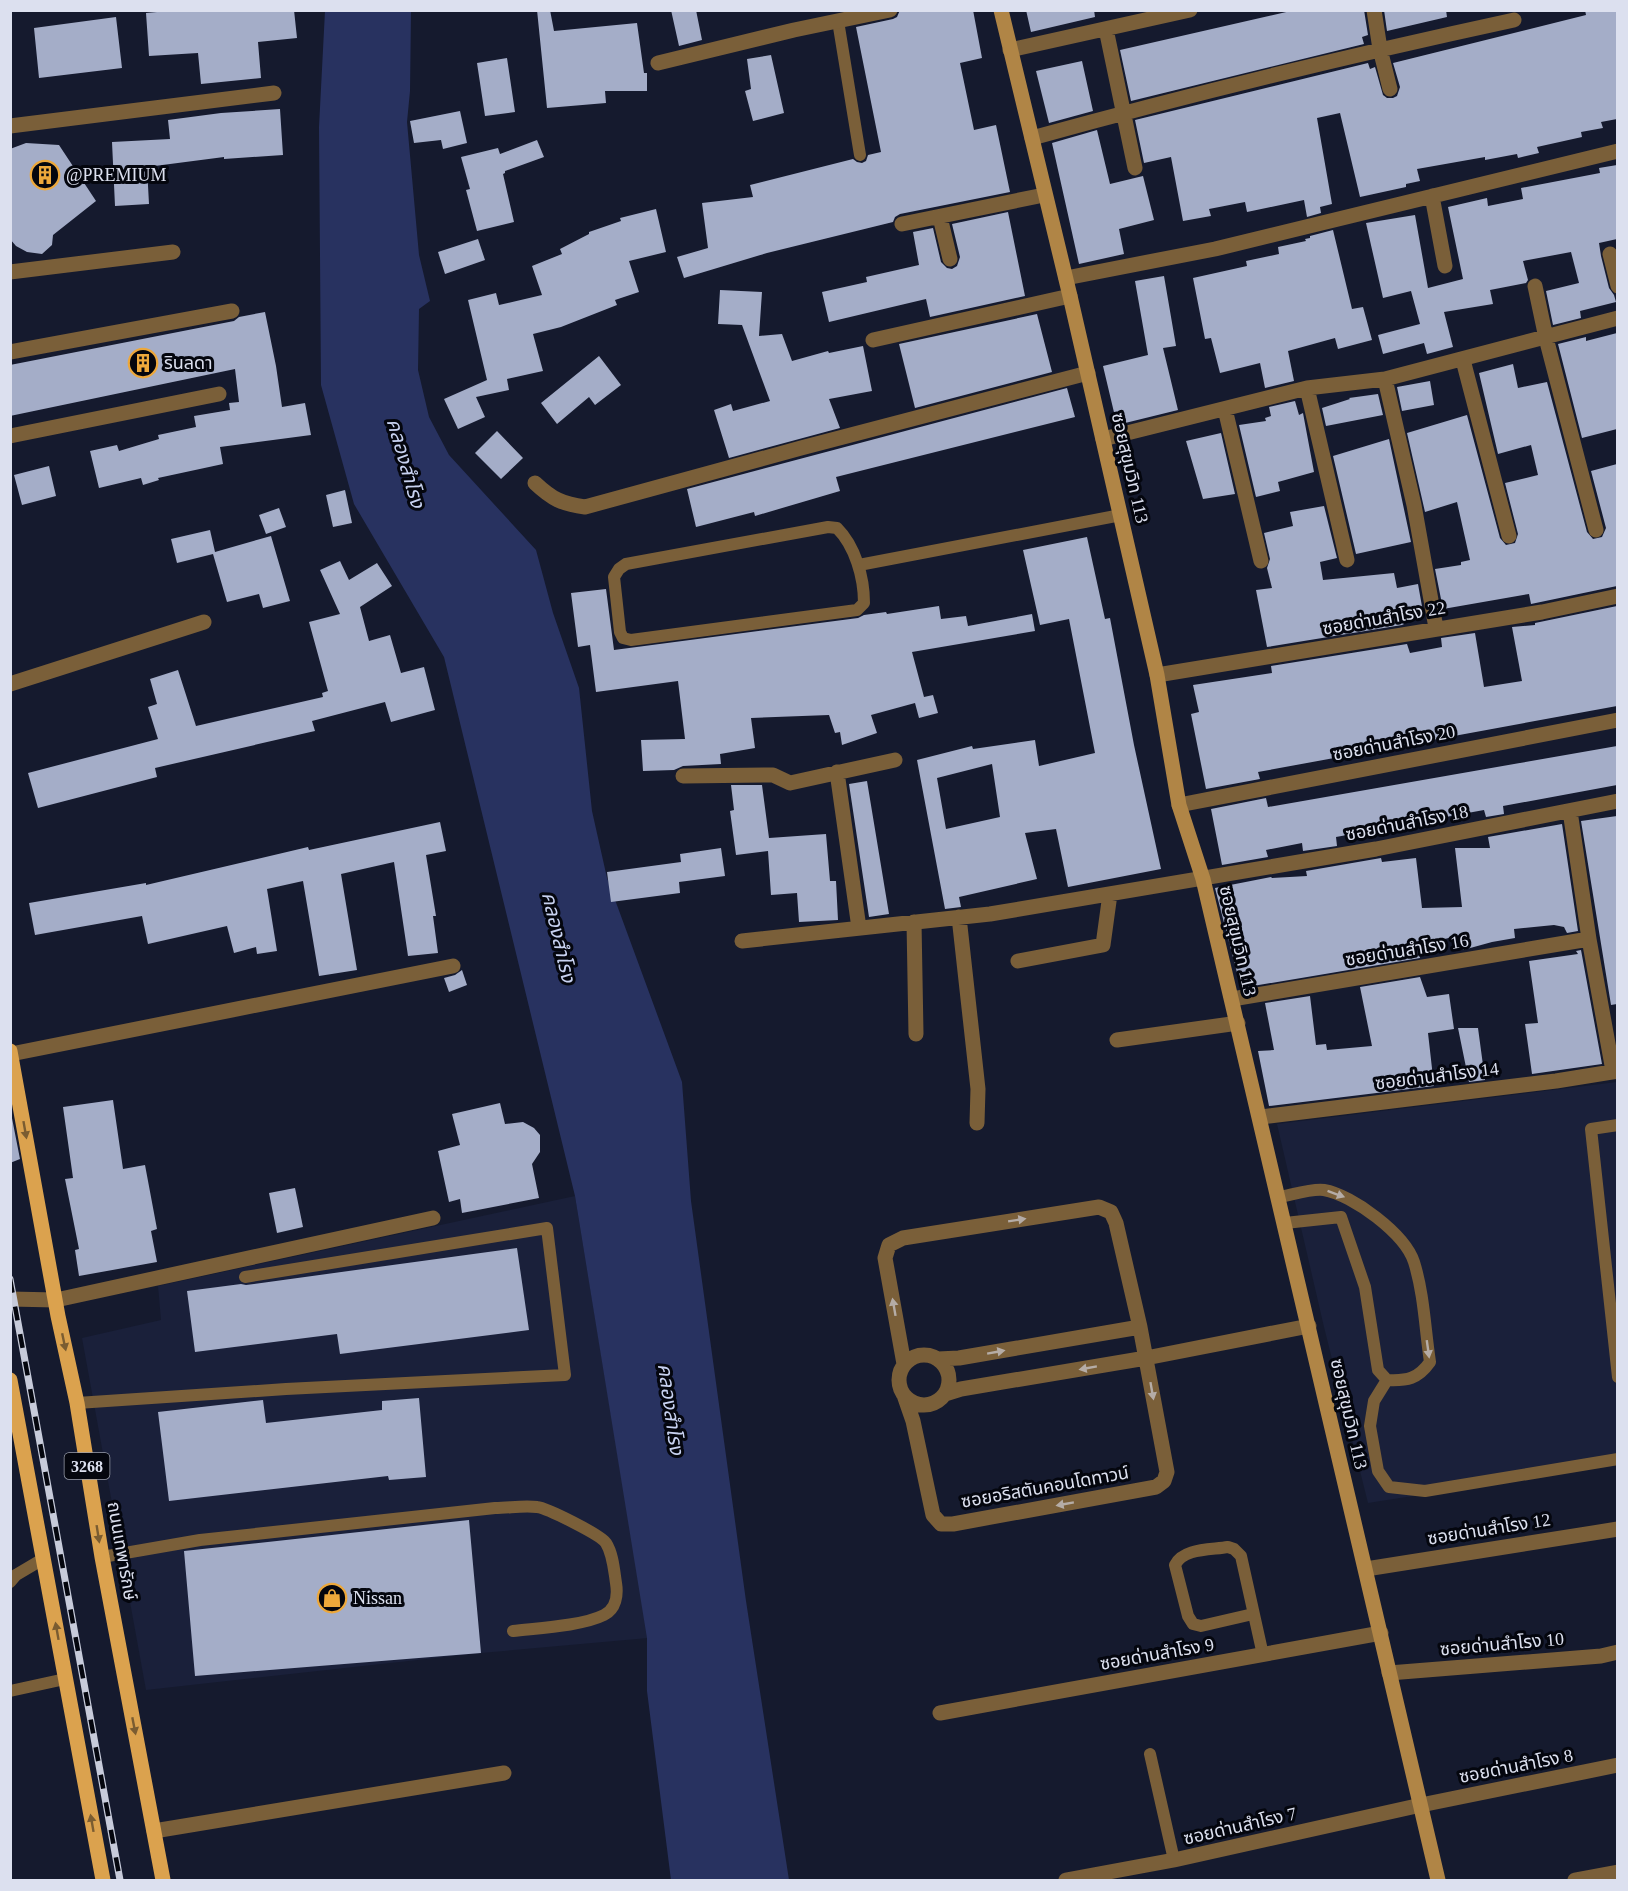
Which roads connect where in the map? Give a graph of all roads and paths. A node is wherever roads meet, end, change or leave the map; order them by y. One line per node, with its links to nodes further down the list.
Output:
1 (890, 10): 6 (street)
2 (1001, 10): 9 (main road, ซอยสุขุมวิท 113)
3 (1190, 10): 7 (street)
4 (1374, 10): 8 (street)
5 (1514, 20): 8 (street)
6 (838, 21): 10 (street); 17 (lane)
7 (1106, 29): 9 (street); 13 (street)
8 (1380, 49): 11 (street); 13 (street)
9 (1010, 50): 15 (main road, ซอยสุขุมวิท 113)
10 (658, 63)
11 (1390, 89)
12 (274, 93): 14 (street)
13 (1124, 113): 15 (street); 18 (street)
14 (10, 126)
15 (1032, 138): 19 (main road, ซอยสุขุมวิท 113)
16 (1617, 151): 20 (street)
17 (860, 155)
18 (1135, 168)
19 (1044, 195): 21 (street); 28 (main road, ซอยสุขุมวิท 113)
20 (1432, 196): 26 (street); 28 (street)
21 (940, 217): 22 (street); 25 (street)
22 (902, 224)
23 (173, 252): 27 (street)
24 (1610, 254): 30 (street)
25 (950, 259)
26 (1445, 266)
27 (10, 272)
28 (1066, 278): 31 (main road, ซอยสุขุมวิท 113)
29 (1535, 286): 34 (street)
30 (1617, 286)
31 (1070, 296): 35 (street); 38 (main road, ซอยสุขุมวิท 113)
32 (232, 311): 36 (street)
33 (1617, 318): 34 (street)
34 (1546, 338): 37 (street); 47 (street)
35 (873, 340)
36 (10, 352)
37 (1463, 360): 39 (street); 48 (street)
38 (1088, 374): 44 (main road, ซอยสุขุมวิท 113); 45 (street)
39 (1385, 379): 40 (street); 54 (street)
40 (1307, 387): 42 (street); 49 (street)
41 (219, 394): 43 (street)
42 (1225, 409): 44 (street); 50 (street)
43 (10, 436)
44 (1103, 440): 46 (main road, ซอยสุขุมวิท 113)
45 (535, 483)
46 (1121, 515): 51 (lane); 55 (main road, ซอยสุขุมวิท 113)
47 (1596, 530)
48 (1509, 536)
49 (1347, 560)
50 (1261, 561)
51 (859, 565): 51 (lane)
52 (1617, 596): 54 (street, ซอยด่านสำโรง 22)
53 (204, 622): 56 (street)
54 (1436, 628): 55 (street, ซอยด่านสำโรง 22)
55 (1157, 675): 62 (main road, ซอยสุขุมวิท 113)
56 (10, 684)
57 (1617, 720): 62 (street, ซอยด่านสำโรง 20)
58 (895, 760): 59 (street)
59 (837, 772): 60 (street); 68 (street)
60 (683, 776)
61 (1617, 801): 63 (street, ซอยด่านสำโรง 18)
62 (1179, 805): 64 (main road, ซอยสุขุมวิท 113)
63 (1570, 811): 64 (street, ซอยด่านสำโรง 18); 69 (street)
64 (1203, 879): 65 (street, ซอยด่านสำโรง 18); 73 (main road, ซอยสุขุมวิท 113)
65 (1110, 894): 66 (street, ซอยด่านสำโรง 18); 71 (street)
66 (959, 917): 67 (street, ซอยด่านสำโรง 18); 80 (street)
67 (914, 922): 68 (street, ซอยด่านสำโรง 18); 75 (street)
68 (859, 928): 70 (street, ซอยด่านสำโรง 18)
69 (1589, 939): 73 (street, ซอยด่านสำโรง 16); 78 (street)
70 (742, 941)
71 (1018, 961)
72 (453, 966): 77 (street)
73 (1232, 999): 74 (main road, ซอยสุขุมวิท 113)
74 (1238, 1023): 76 (street); 79 (main road, ซอยสุขุมวิท 113)
75 (916, 1034)
76 (1117, 1040)
77 (11, 1053): 87 (main road, ถนนเทพารักษ์ / 3268, one-way to 87)
78 (1615, 1071): 79 (street, ซอยด่านสำโรง 14)
79 (1261, 1117): 82 (main road, ซอยสุขุมวิท 113)
80 (977, 1123)
81 (1617, 1125): 93 (lane)
82 (1279, 1197): 84 (main road, ซอยสุขุมวิท 113); 95 (lane, one-way to 95)
83 (433, 1218): 87 (street)
84 (1285, 1223): 88 (main road, ซอยสุขุมวิท 113); 95 (lane)
85 (245, 1277): 98 (lane)
86 (10, 1299): 87 (street)
87 (56, 1300): 98 (main road, ถนนเทพารักษ์ / 3268, one-way to 98)
88 (1309, 1326): 90 (street); 103 (main road, ซอยสุขุมวิท 113)
89 (1140, 1327): 90 (street, ซอยอริสตันคอนโดทาวน์); 91 (street, one-way to 89); 92 (street, ซอยอริสตันคอนโดทาวน์, one-way to 89)
90 (1146, 1358): 96 (street, ซอยอริสตันคอนโดทาวน์, one-way to 96); 97 (street, one-way to 97)
91 (938, 1359): 92 (street); 97 (street)
92 (904, 1364): 96 (street, ซอยอริสตันคอนโดทาวน์)
93 (1617, 1377)
94 (10, 1380): 102 (main road)
95 (1387, 1380): 99 (lane)
96 (904, 1395): 97 (street)
97 (945, 1395)
98 (78, 1403): 101 (main road, ถนนเทพารักษ์ / 3268, one-way to 101)
99 (1617, 1459)
100 (1617, 1529): 103 (street, ซอยด่านสำโรง 12)
101 (102, 1557): 106 (lane); 118 (main road, ถนนเทพารักษ์ / 3268, one-way to 118)
102 (44, 1559): 104 (lane); 111 (main road, one-way to 102)
103 (1366, 1569): 107 (main road, ซอยสุขุมวิท 113)
104 (10, 1582)
105 (1253, 1614): 105 (lane); 109 (lane)
106 (513, 1631)
107 (1381, 1633): 109 (street, ซอยด่านสำโรง 9); 110 (main road, ซอยสุขุมวิท 113)
108 (1617, 1653): 110 (street, ซอยด่านสำโรง 10)
109 (1263, 1655): 113 (street, ซอยด่านสำโรง 9)
110 (1389, 1673): 117 (main road, ซอยสุขุมวิท 113)
111 (65, 1679): 112 (lane); 121 (main road, one-way to 111)
112 (10, 1691)
113 (940, 1713)
114 (1150, 1754): 119 (lane)
115 (1617, 1765): 117 (street, ซอยด่านสำโรง 8)
116 (504, 1773): 118 (street)
117 (1421, 1804): 119 (street, ซอยด่านสำโรง 7); 124 (main road, ซอยสุขุมวิท 113)
118 (154, 1831): 122 (main road, ถนนเทพารักษ์ / 3268)
119 (1174, 1860): 123 (street, ซอยด่านสำโรง 7)
120 (1617, 1872): 125 (street)
121 (103, 1881)
122 (163, 1881)
123 (1066, 1881)
124 (1438, 1881)
125 (1575, 1881)

